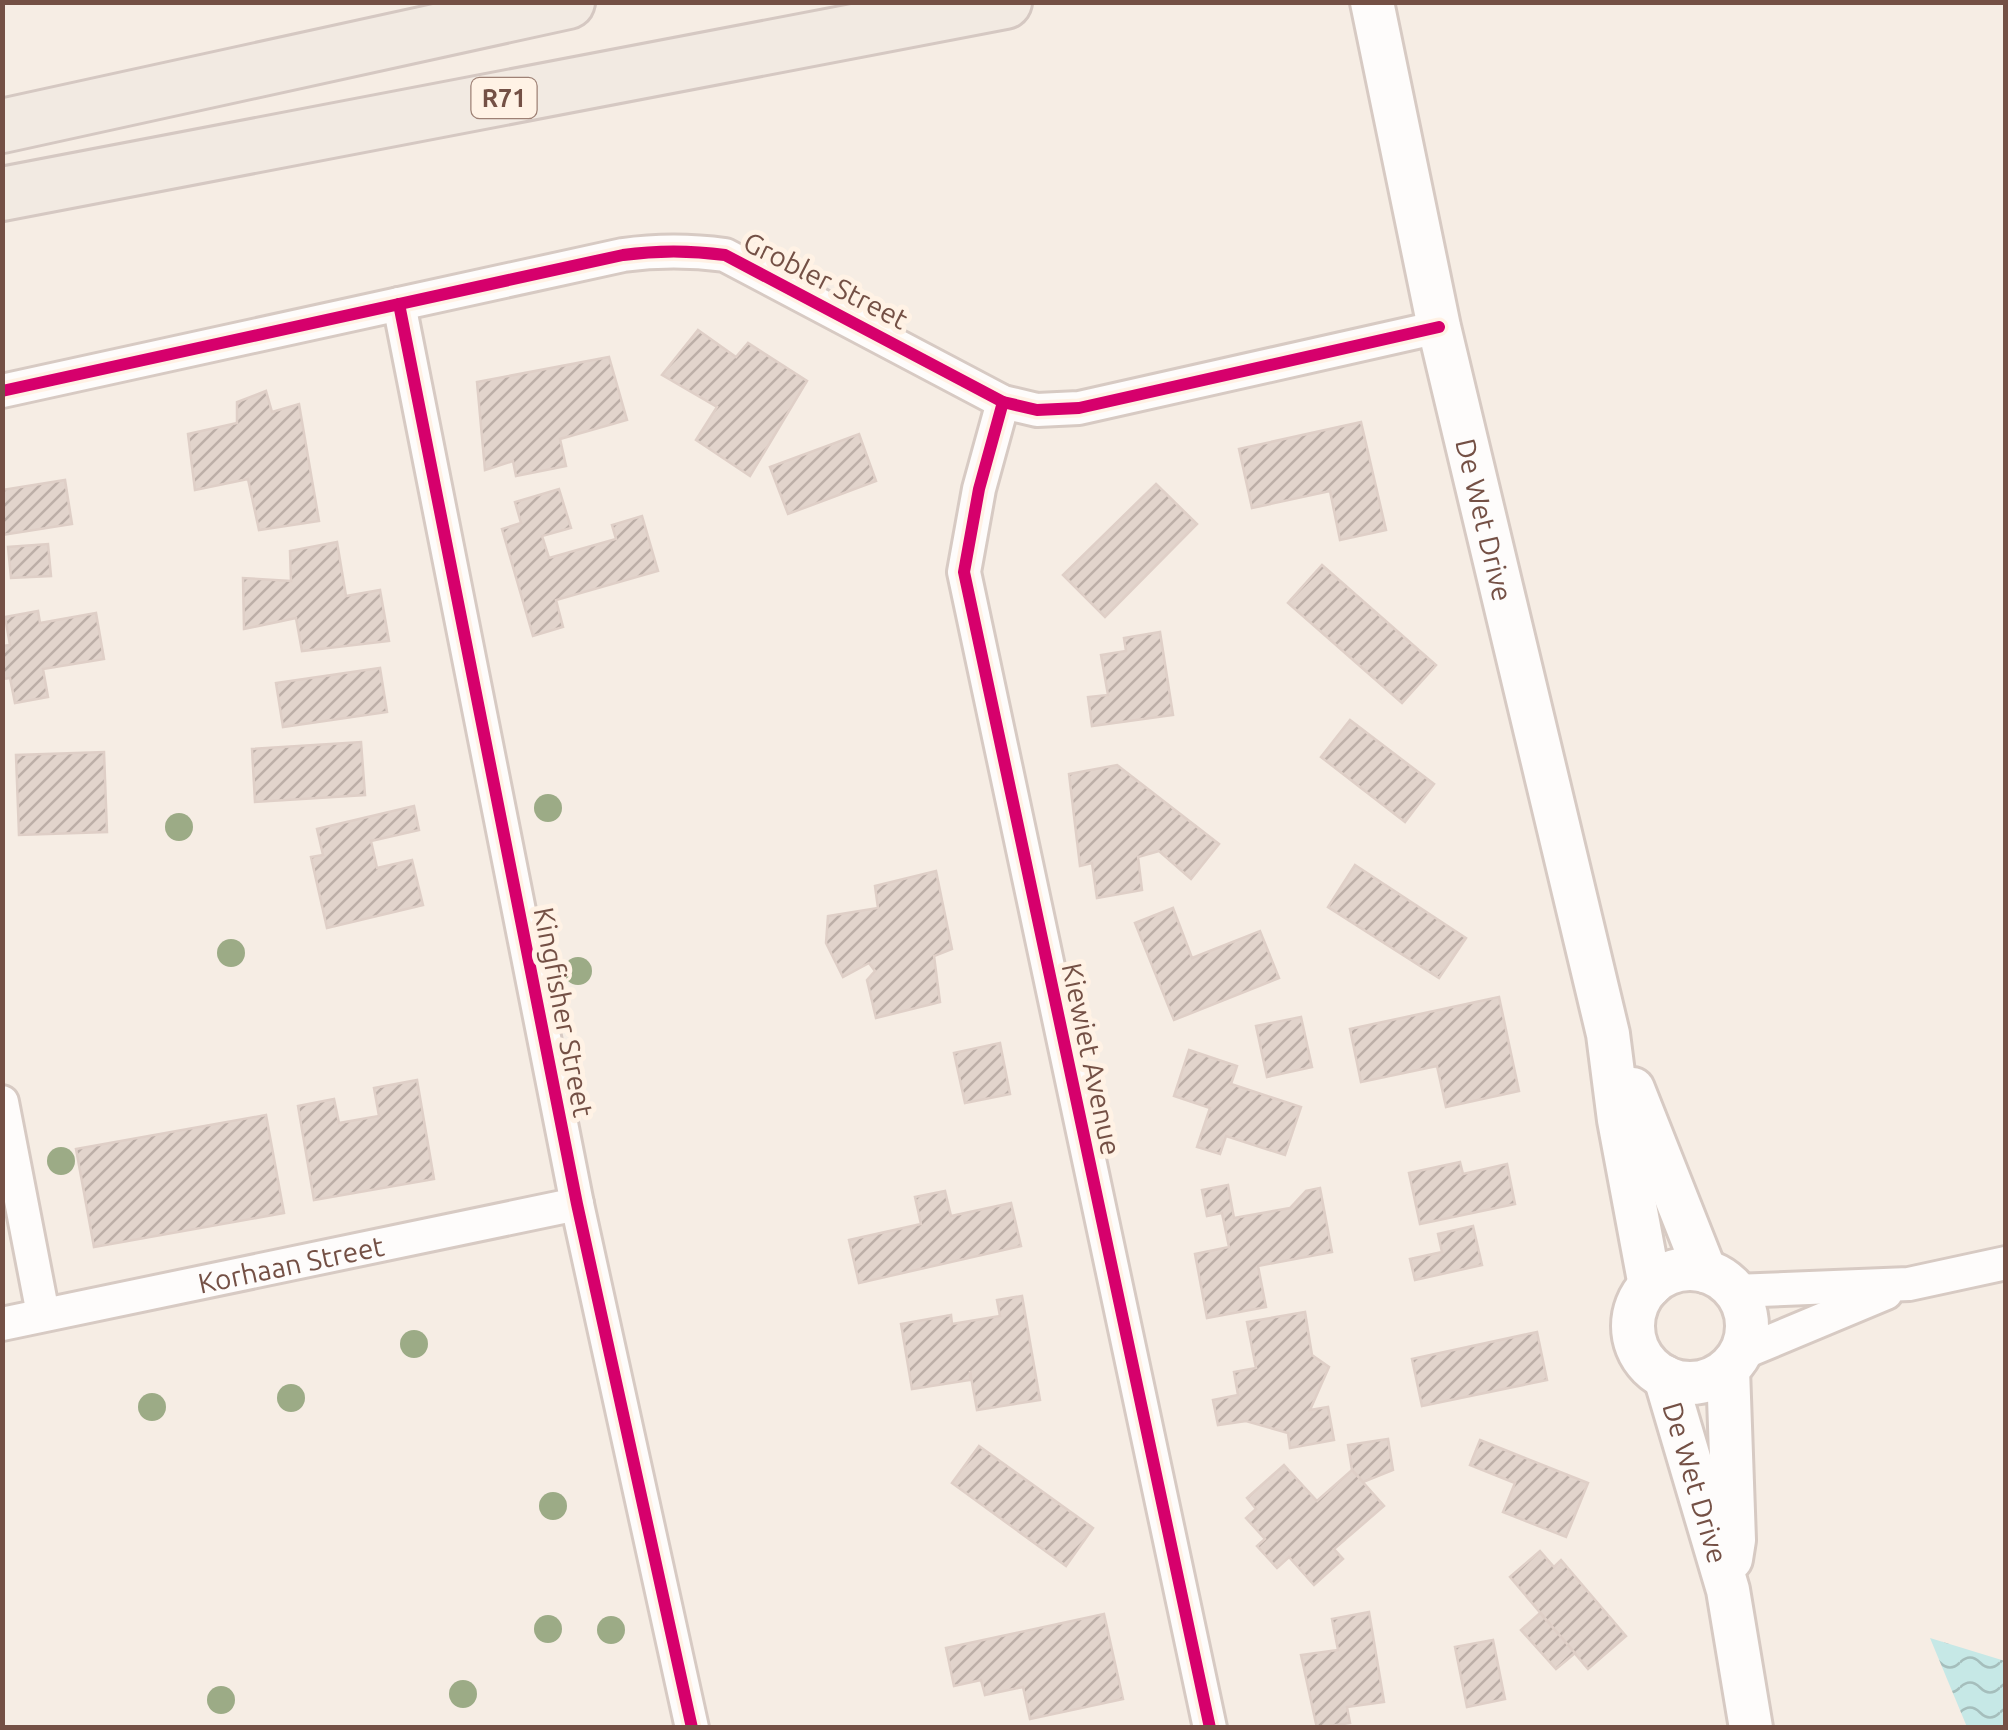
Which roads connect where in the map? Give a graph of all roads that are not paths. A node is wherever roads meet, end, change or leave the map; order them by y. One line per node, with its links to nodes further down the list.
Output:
1 (568, 2): 4 (main road)
2 (1004, 2): 5 (main road, R71)
3 (1372, 2): 7 (street, De Wet Drive)
4 (2, 126)
5 (2, 194)
6 (399, 304): 8 (street, Grobler Street); 9 (street, Grobler Street); 12 (street, Kingfisher Street)
7 (1438, 327): 9 (street, Grobler Street); 10 (street, De Wet Drive)
8 (2, 391)
9 (1003, 402): 23 (street, Kiewiet Avenue)
10 (1608, 1034): 14 (street, De Wet Drive); 16 (street, De Wet Drive)
11 (2, 1102): 17 (street)
12 (576, 1204): 17 (street, Korhaan Street); 22 (street, Kingfisher Street)
13 (2006, 1263): 15 (street)
14 (1719, 1281): 15 (street); 16 (street); 19 (street, De Wet Drive)
15 (1909, 1284): 19 (street)
16 (1650, 1286): 20 (street, De Wet Drive)
17 (44, 1314): 18 (street, Korhaan Street)
18 (2, 1324)
19 (1734, 1362): 20 (street, De Wet Drive); 21 (street, De Wet Drive)
20 (1665, 1378): 21 (street, De Wet Drive)
21 (1728, 1590): 24 (street, De Wet Drive)
22 (692, 1728)
23 (1210, 1728)
24 (1751, 1728)

